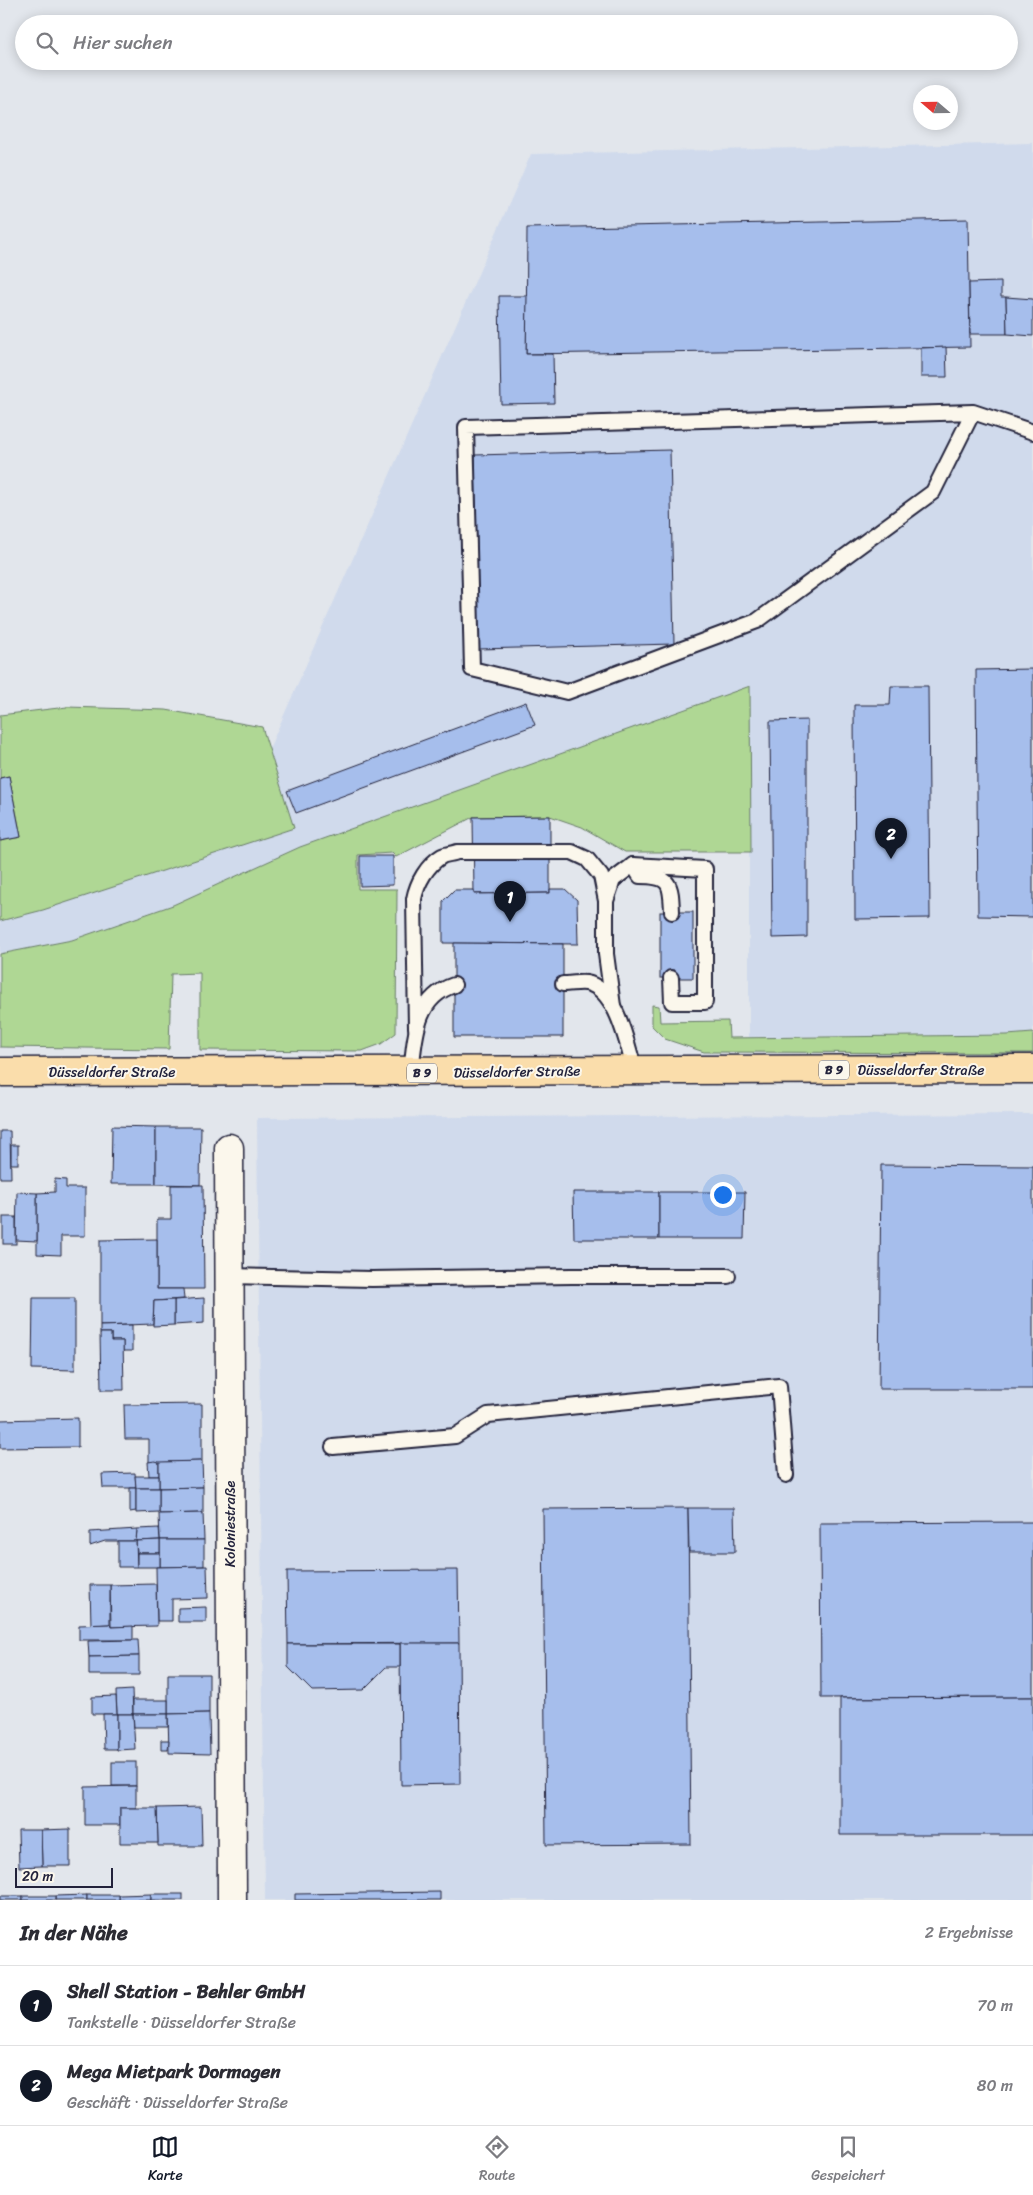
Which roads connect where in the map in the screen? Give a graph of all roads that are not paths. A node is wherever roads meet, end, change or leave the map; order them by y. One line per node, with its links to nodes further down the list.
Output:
1 (973, 412): 1 (lane); 2 (lane)
2 (1033, 432)
3 (633, 864): 4 (lane); 5 (lane); 6 (lane)
4 (606, 901): 9 (lane); 10 (lane)
5 (672, 912)
6 (671, 978)
7 (563, 984): 9 (lane)
8 (454, 986): 10 (lane)
9 (613, 1006): 12 (lane)
10 (416, 1028): 14 (lane)
11 (1033, 1069): 12 (main road, Düsseldorfer Straße / B 9)
12 (635, 1070): 14 (main road, Düsseldorfer Straße / B 9)
13 (0, 1072): 14 (main road, Düsseldorfer Straße / B 9)
14 (411, 1073)
15 (229, 1148): 16 (street, Koloniestraße)
16 (229, 1276): 17 (lane); 20 (street, Koloniestraße)
17 (728, 1276)
18 (333, 1446): 19 (lane)
19 (786, 1475)
20 (232, 1900)

